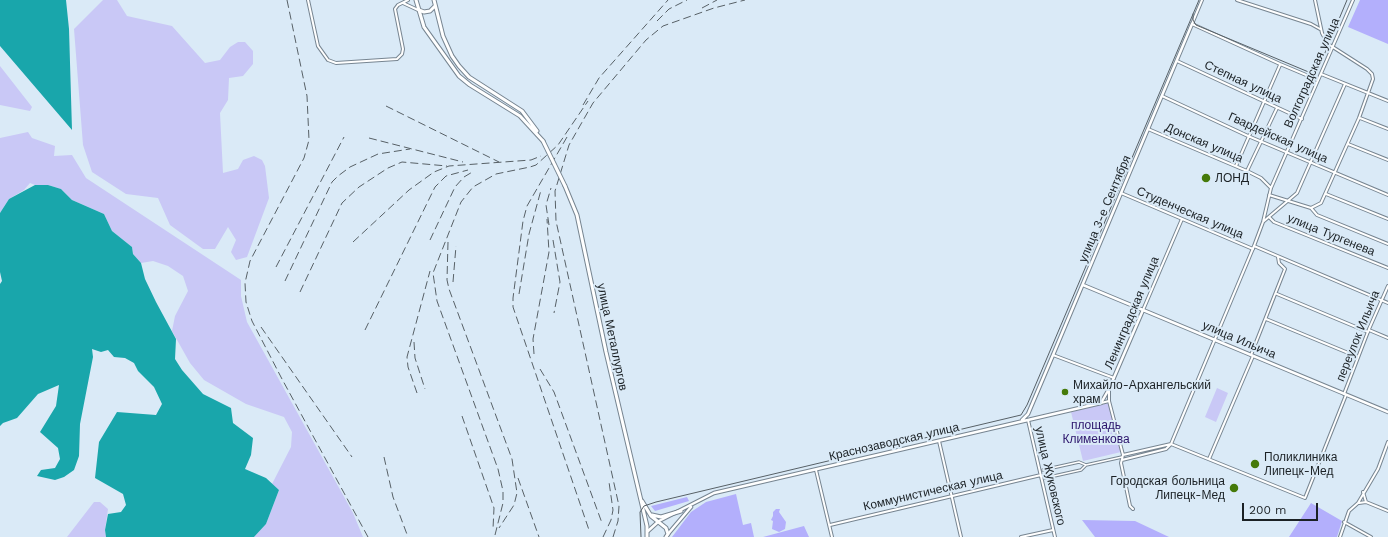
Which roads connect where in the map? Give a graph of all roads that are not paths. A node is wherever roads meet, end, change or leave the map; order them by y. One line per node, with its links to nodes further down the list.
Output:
1 (308, 0): 9 (street)
2 (408, 0): 9 (street)
3 (416, 0): 11 (main road)
4 (434, 0): 10 (main road)
5 (1202, 0): 12 (street, улица 3-е Сентября)
6 (1237, 0): 13 (street)
7 (1315, 0): 13 (street)
8 (1353, 0): 14 (street, Волгоградская улица)
9 (403, 3): 11 (street)
10 (435, 6): 11 (main road); 30 (main road)
11 (419, 10): 30 (main road)
12 (1192, 24): 15 (street, улица 3-е Сентября); 16 (street)
13 (1321, 30): 14 (street)
14 (1333, 47): 17 (street, Волгоградская улица); 20 (street)
15 (1177, 61): 21 (street, улица 3-е Сентября); 22 (street, Степная улица)
16 (1280, 64): 18 (street); 22 (street)
17 (1321, 74): 18 (street, Волгоградская улица); 19 (street)
18 (1318, 80): 26 (street, Волгоградская улица)
19 (1345, 84): 20 (street); 35 (street, Волгоградская улица)
20 (1369, 93): 23 (street); 25 (street)
21 (1162, 96): 27 (street, улица 3-е Сентября); 29 (street, Гвардейская улица)
22 (1262, 101): 24 (street, Степная улица); 29 (street)
23 (1388, 101)
24 (1277, 108): 26 (street, Степная улица); 31 (street)
25 (1359, 118): 28 (street); 32 (street)
26 (1302, 119): 33 (street, Волгоградская улица)
27 (1148, 129): 36 (street, Донская улица); 40 (street, улица 3-е Сентября)
28 (1388, 129)
29 (1248, 136): 31 (street, Гвардейская улица); 36 (street)
30 (543, 141): 91 (main road, улица Металлургов, bridge)
31 (1261, 142): 33 (street, Гвардейская улица); 37 (street)
32 (1348, 144): 34 (street); 38 (street)
33 (1287, 152): 35 (street, Гвардейская улица); 39 (street, Волгоградская улица)
34 (1388, 160)
35 (1311, 162): 38 (street, Гвардейская улица); 44 (street, Волгоградская улица)
36 (1236, 166): 37 (street, Донская улица)
37 (1247, 171): 39 (street, Донская улица)
38 (1336, 173): 41 (street); 42 (street, Гвардейская улица)
39 (1272, 188): 43 (street, Волгоградская улица)
40 (1121, 193): 47 (street, Студенческая улица); 54 (street, улица 3-е Сентября)
41 (1326, 194): 45 (street); 48 (street)
42 (1388, 195)
43 (1269, 196): 44 (street); 49 (street, Волгоградская улица)
44 (1290, 201): 45 (street); 46 (street, Волгоградская улица)
45 (1311, 208): 50 (street)
46 (1269, 217): 49 (street, Волгоградская улица); 53 (street, улица Тургенева)
47 (1182, 219): 51 (street, Студенческая улица); 59 (street, Ленинградская улица)
48 (1388, 219)
49 (1263, 222): 51 (street, Волгоградская улица)
50 (1388, 244)
51 (1253, 248): 52 (street, Студенческая улица); 63 (street, Волгоградская улица)
52 (1278, 257): 56 (street); 57 (street, Студенческая улица)
53 (1388, 268)
54 (1083, 285): 59 (street, улица Ильича); 64 (street, улица 3-е Сентября)
55 (1388, 286): 57 (street, переулок Ильича)
56 (1276, 294): 60 (street); 61 (street)
57 (1381, 300): 58 (street, Студенческая улица); 61 (street, переулок Ильича)
58 (1388, 303)
59 (1143, 310): 63 (street, улица Ильича); 67 (street, Ленинградская улица)
60 (1266, 319): 65 (street); 66 (street)
61 (1368, 331): 62 (street); 66 (street, переулок Ильича)
62 (1388, 338)
63 (1214, 339): 65 (street, улица Ильича); 79 (street, Волгоградская улица)
64 (1053, 355): 67 (street); 73 (street, улица 3-е Сентября)
65 (1252, 355): 69 (street, улица Ильича); 85 (street)
66 (1358, 357): 69 (street, переулок Ильича)
67 (1114, 378): 68 (street, Ленинградская улица)
68 (1109, 389): 70 (street, Ленинградская улица); 71 (street)
69 (1345, 394): 72 (street, улица Ильича); 85 (street, переулок Ильича)
70 (1109, 401): 71 (street, Краснозаводская улица); 83 (street, Ленинградская улица)
71 (1101, 403): 74 (street, Краснозаводская улица)
72 (1388, 412)
73 (1028, 414): 74 (street); 76 (street, улица 3-е Сентября)
74 (1033, 419): 75 (street, Краснозаводская улица)
75 (1028, 420): 76 (street, Краснозаводская улица); 89 (street, улица Жуковского)
76 (1020, 421): 77 (street, Краснозаводская улица)
77 (939, 440): 87 (street, Краснозаводская улица); 93 (street)
78 (1388, 442): 92 (street)
79 (1171, 444): 80 (street); 81 (street); 85 (street)
80 (1158, 447): 81 (street); 82 (street)
81 (1159, 451): 84 (street)
82 (1136, 452): 83 (street); 84 (street)
83 (1122, 457): 84 (street); 86 (street); 97 (street, Ленинградская улица)
84 (1136, 457)
85 (1208, 459)
86 (1086, 466): 88 (street); 90 (street)
87 (816, 470): 96 (street, Краснозаводская улица); 103 (street)
88 (1043, 470)
89 (1041, 475): 93 (street, Коммунистическая улица); 104 (street, улица Жуковского)
90 (1045, 478)
91 (638, 492): 100 (main road); 105 (main road)
92 (1363, 492): 94 (street); 95 (street)
93 (952, 496): 103 (street, Коммунистическая улица); 108 (street)
94 (1366, 502): 95 (street); 99 (street)
95 (1358, 503): 102 (street)
96 (693, 505): 98 (street, Краснозаводская улица); 106 (street)
97 (1133, 509)
98 (681, 511): 100 (main road); 101 (street, Краснозаводская улица)
99 (1388, 511)
100 (650, 514): 101 (main road)
101 (659, 522): 105 (street, Краснозаводская улица); 106 (main road)
102 (1344, 522): 111 (street); 112 (street)
103 (830, 525): 107 (street)
104 (1054, 530): 109 (street); 110 (street, улица Жуковского)
105 (648, 535)
106 (667, 536)
107 (832, 537)
108 (961, 537)
109 (1021, 537)
110 (1055, 537)
111 (1340, 537)
112 (1371, 537)

